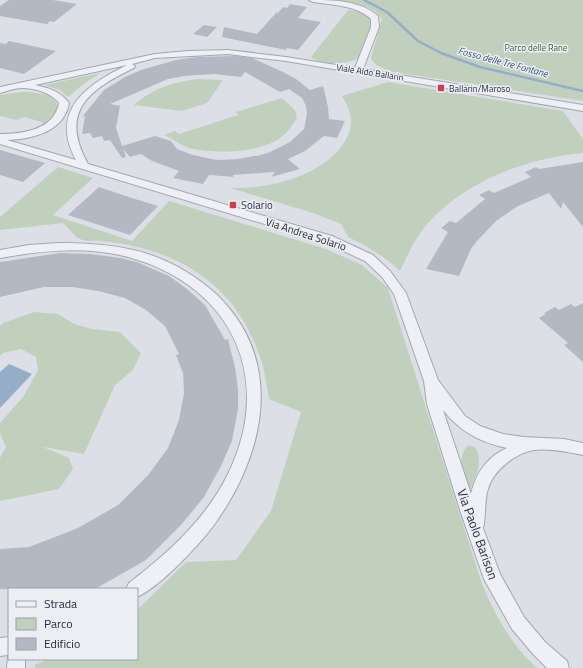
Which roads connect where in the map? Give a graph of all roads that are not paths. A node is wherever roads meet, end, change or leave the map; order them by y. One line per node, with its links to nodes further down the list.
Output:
1 (313, 0): 3 (street)
2 (155, 56): 3 (street, Viale Aldo Ballarin); 4 (street, Viale Aldo Ballarin); 12 (street, Viale Aldo Ballarin)
3 (358, 70): 7 (street, Viale Aldo Ballarin)
4 (18, 85): 5 (street, Viale Aldo Ballarin); 6 (street, Viale Aldo Ballarin); 8 (street, Viale Aldo Ballarin)
5 (0, 87)
6 (0, 90)
7 (583, 108)
8 (46, 128): 9 (street, Viale Aldo Ballarin); 11 (street, Viale Aldo Ballarin)
9 (0, 137)
10 (0, 141): 11 (street, Via Andrea Solario)
11 (39, 152): 12 (street, Via Andrea Solario)
12 (84, 166): 14 (street, Via Andrea Solario)
13 (0, 254): 18 (street)
14 (431, 381): 15 (street); 17 (street, Via Paolo Barison)
15 (530, 445): 16 (street); 17 (street)
16 (583, 449)
17 (477, 534): 19 (street, Via Paolo Barison)
18 (136, 588)
19 (560, 668)

